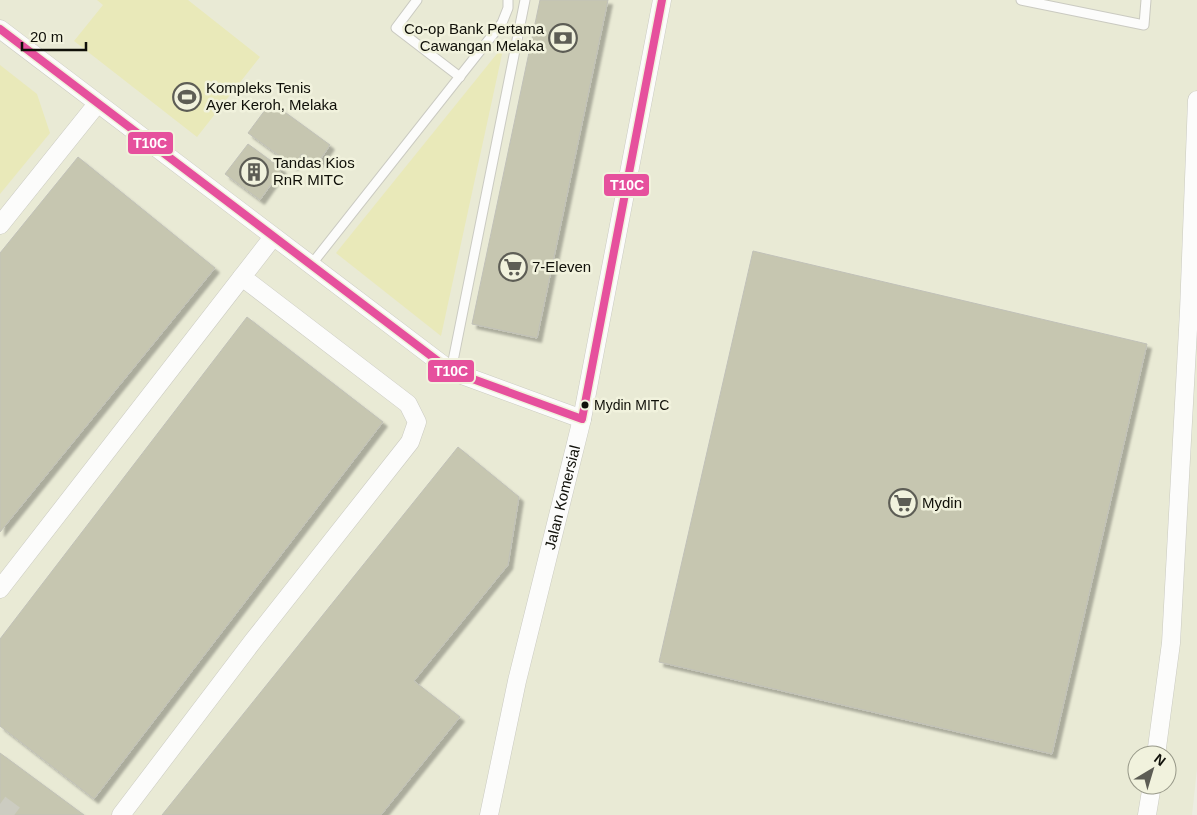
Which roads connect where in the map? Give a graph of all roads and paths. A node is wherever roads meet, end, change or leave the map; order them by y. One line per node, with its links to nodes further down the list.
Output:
1 (417, 0): 8 (lane)
2 (508, 0): 8 (lane)
3 (525, 0): 15 (lane)
4 (662, 0): 16 (street, Jalan Komersial)
5 (1022, 0): 6 (lane)
6 (1146, 0)
7 (0, 29): 10 (street)
8 (460, 77): 13 (lane)
9 (1197, 100): 18 (street)
10 (97, 104): 11 (street); 12 (street)
11 (0, 225)
12 (273, 237): 13 (street); 14 (street)
13 (311, 265): 15 (street)
14 (242, 277): 17 (street); 20 (street)
15 (451, 371): 16 (street)
16 (582, 419): 21 (street, Jalan Komersial)
17 (0, 589)
18 (1157, 745)
19 (1150, 795): 22 (street)
20 (121, 815)
21 (489, 815)
22 (1147, 815)

